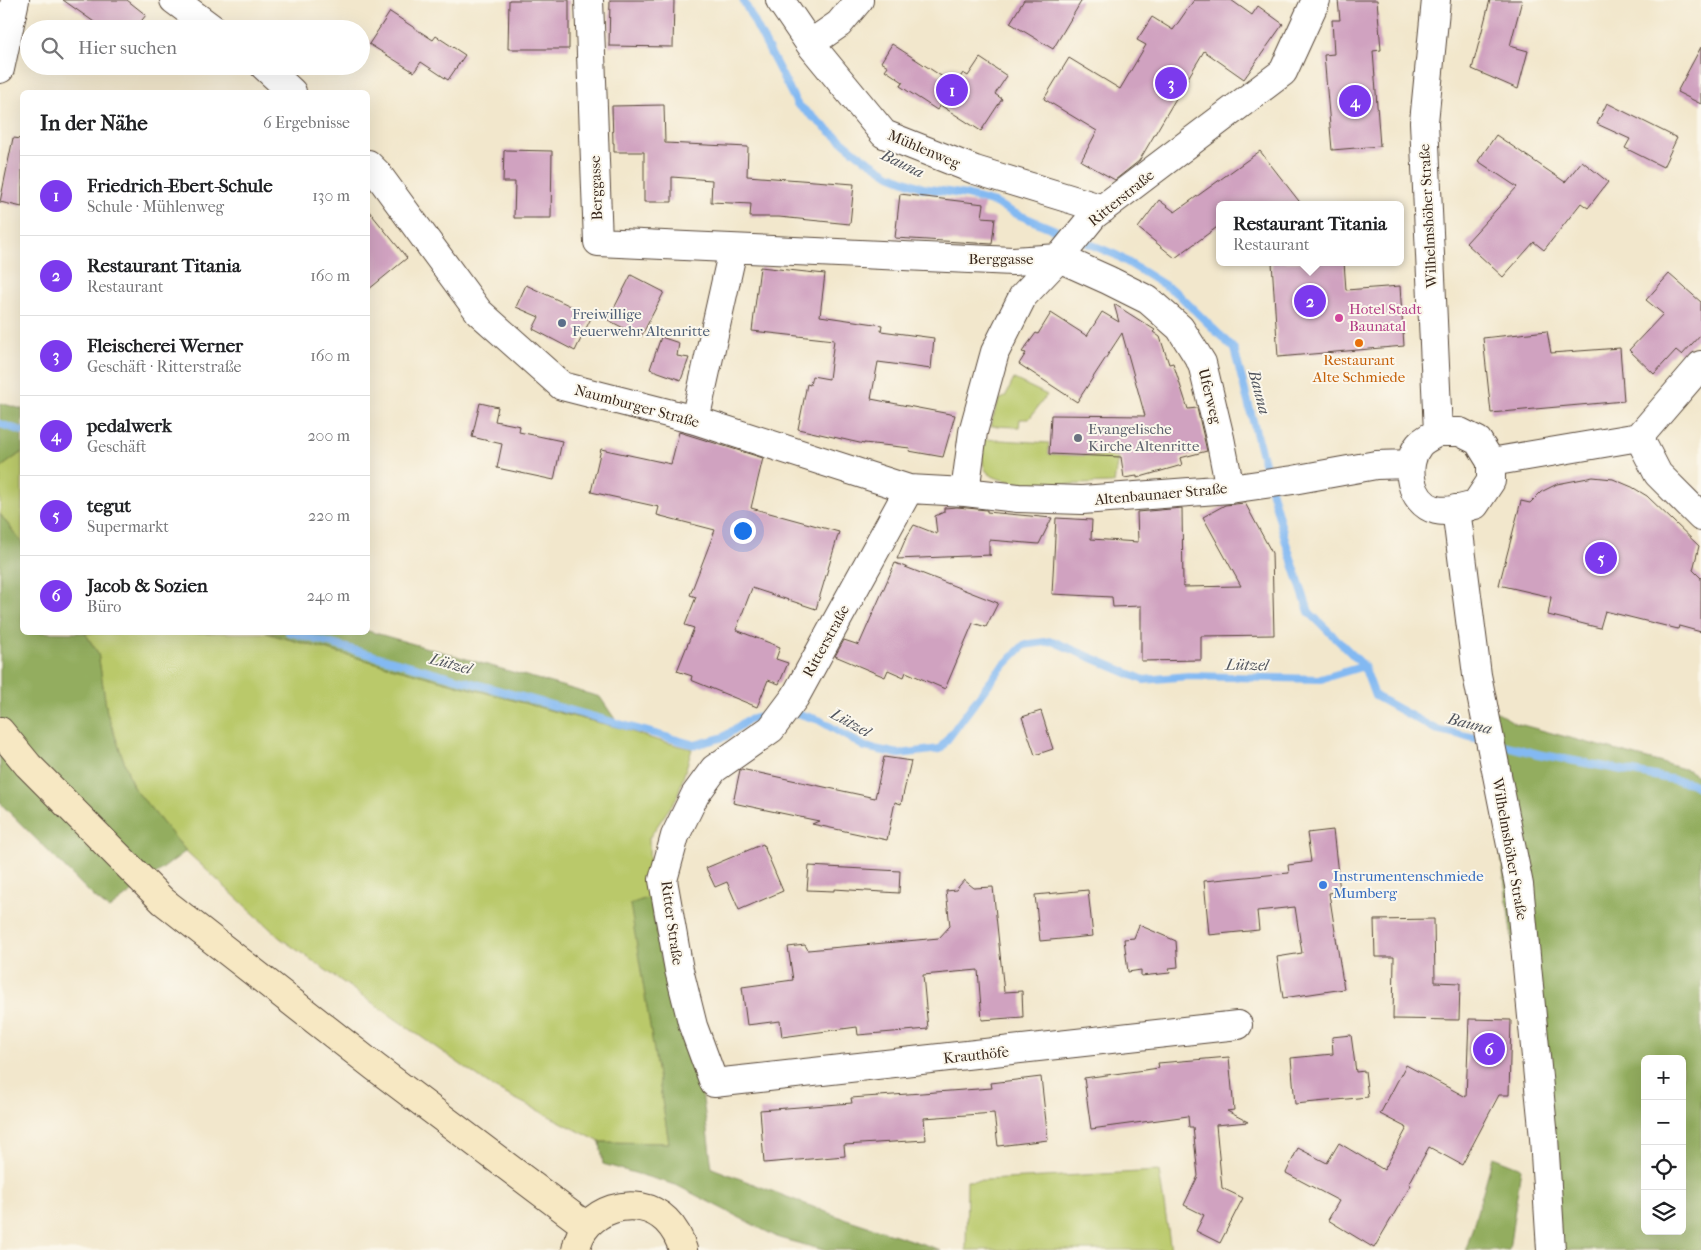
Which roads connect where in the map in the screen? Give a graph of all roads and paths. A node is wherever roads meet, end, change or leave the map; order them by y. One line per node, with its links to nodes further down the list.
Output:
1 (15, 0): 10 (street)
2 (174, 0): 8 (street)
3 (589, 0): 15 (street, Berggasse)
4 (780, 0): 9 (street, Mühlenweg)
5 (860, 0): 9 (street)
6 (1316, 0): 14 (street, Ritterstraße)
7 (1436, 0): 19 (street, Wilhelmshöher Straße)
8 (201, 20)
9 (810, 44): 14 (street, Mühlenweg)
10 (0, 69)
11 (274, 75): 12 (street)
12 (290, 90)
13 (370, 166): 18 (street, Naumburger Straße)
14 (1096, 215): 16 (street, Ritterstraße)
15 (733, 249): 16 (street, Berggasse); 18 (street)
16 (1064, 253): 24 (street, Uferweg); 25 (street, Ritterstraße)
17 (1701, 365): 20 (street)
18 (695, 420): 23 (street, Naumburger Straße)
19 (1438, 432): 21 (street); 22 (street)
20 (1638, 437): 21 (street); 27 (street)
21 (1491, 462): 26 (street)
22 (1410, 464): 24 (street, Altenbaunaer Straße); 26 (street)
23 (910, 489): 25 (street, Altenbaunaer Straße); 29 (street, Ritterstraße)
24 (1230, 489): 25 (street, Altenbaunaer Straße)
25 (965, 492)
26 (1456, 509): 34 (street, Wilhelmshöher Straße)
27 (1701, 517)
28 (0, 731): 32 (main road)
29 (714, 769): 31 (street, Ritter Straße)
30 (1238, 1025): 31 (street, Krauthöfe)
31 (714, 1083)
32 (581, 1238): 33 (main road)
33 (683, 1250)
34 (1551, 1250)

